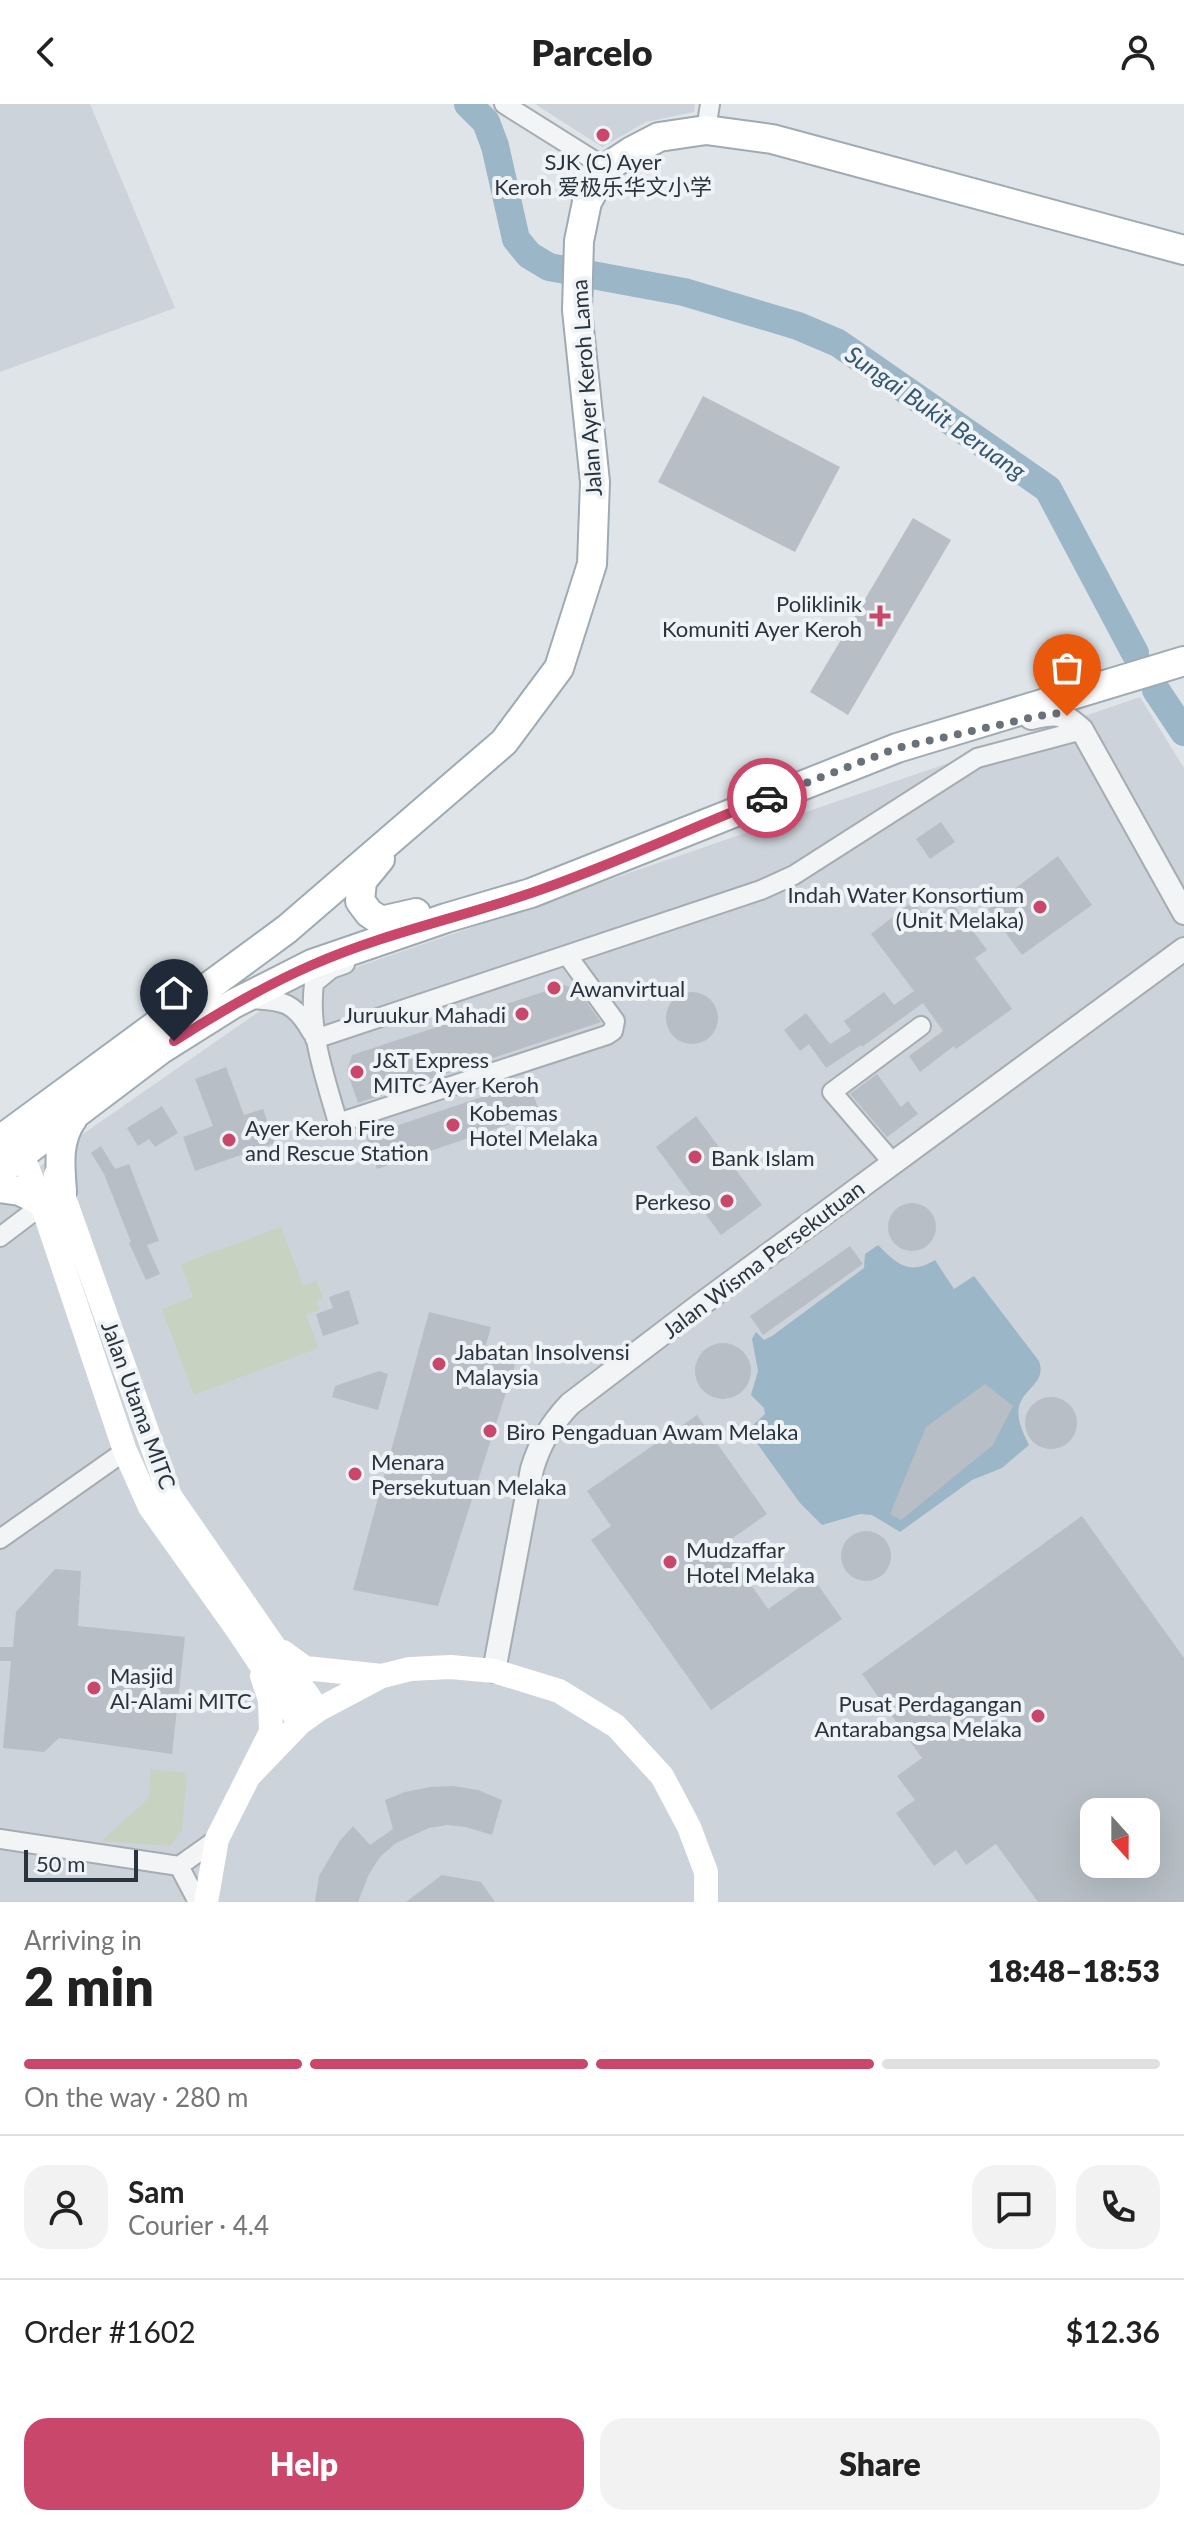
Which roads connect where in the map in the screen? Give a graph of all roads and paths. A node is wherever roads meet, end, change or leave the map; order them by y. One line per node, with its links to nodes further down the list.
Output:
1 (504, 104): 3 (street)
2 (708, 117): 3 (main road, Jalan Ayer Keroh Lama); 4 (main road, Jalan Ayer Keroh Lama)
3 (606, 168): 8 (main road, Jalan Ayer Keroh Lama)
4 (1184, 250)
5 (1184, 663): 6 (street); 7 (main road)
6 (1082, 730): 7 (street); 11 (street); 13 (street)
7 (897, 748): 9 (main road)
8 (475, 767): 9 (main road); 18 (main road, Jalan Ayer Keroh Lama)
9 (648, 848): 10 (main road)
10 (531, 893): 14 (main road); 16 (street)
11 (1184, 913)
12 (1184, 949): 19 (street, Jalan Wisma Persekutuan)
13 (567, 955): 16 (street); 16 (street)
14 (243, 999): 16 (street); 17 (main road)
15 (921, 1026): 19 (street)
16 (315, 1039)
17 (76, 1114): 18 (main road); 21 (main road)
18 (16, 1143): 21 (main road)
19 (893, 1163): 26 (street, Jalan Wisma Persekutuan)
20 (0, 1188): 21 (main road)
21 (48, 1199): 22 (street); 23 (main road); 25 (main road, Jalan Utama MITC)
22 (0, 1237)
23 (125, 1451): 24 (street); 25 (main road)
24 (0, 1539)
25 (264, 1651): 27 (main road); 28 (main road); 29 (main road)
26 (494, 1671): 27 (main road); 35 (main road)
27 (382, 1676): 28 (main road)
28 (309, 1716): 29 (main road)
29 (250, 1775): 31 (main road)
30 (0, 1839): 32 (street)
31 (217, 1839): 32 (street); 34 (main road)
32 (179, 1866): 33 (street)
33 (198, 1902)
34 (206, 1902)
35 (706, 1902)

